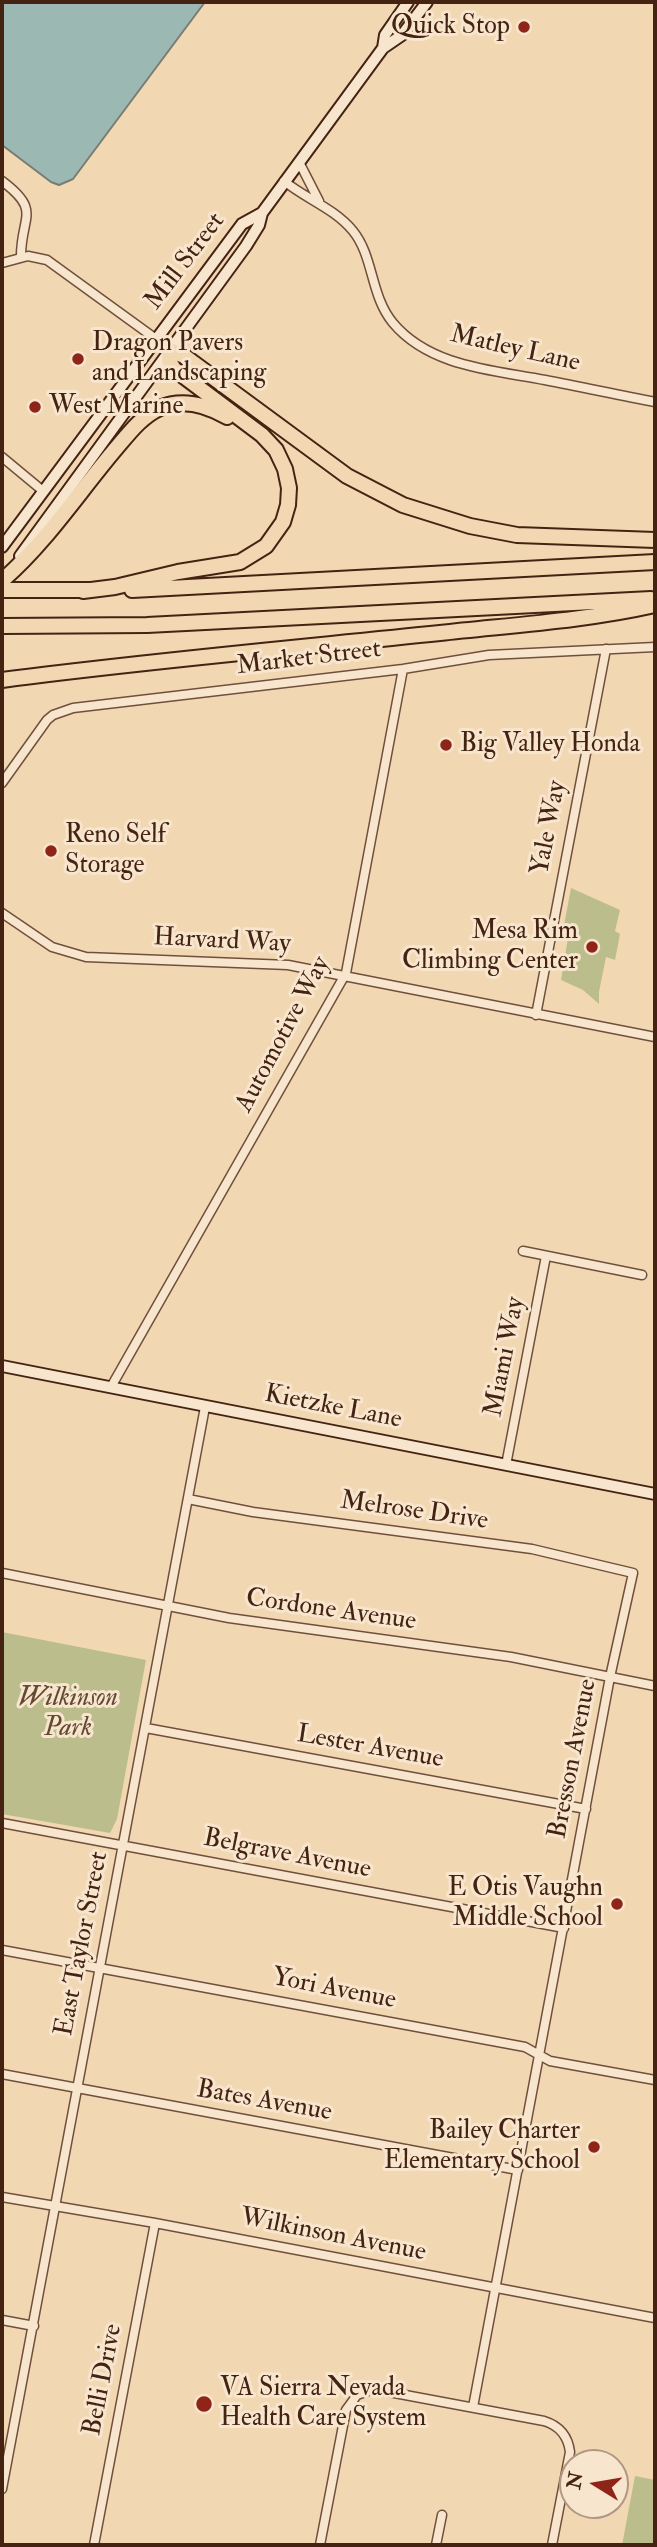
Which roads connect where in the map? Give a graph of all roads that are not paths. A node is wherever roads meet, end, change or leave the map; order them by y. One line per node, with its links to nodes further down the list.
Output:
1 (408, 2): 3 (main road, Mill Street)
2 (427, 2): 3 (main road, Mill Street)
3 (383, 48): 4 (main road, Mill Street)
4 (299, 162): 6 (main road, Mill Street); 7 (street)
5 (2, 181): 9 (street)
6 (284, 181): 7 (street, Matley Lane); 8 (main road, Mill Street)
7 (319, 201): 13 (street, Matley Lane)
8 (262, 213): 11 (main road, Mill Street); 12 (main road, Mill Street)
9 (21, 256): 10 (street); 11 (street)
10 (2, 263)
11 (156, 339): 12 (main road); 16 (main road, Mill Street)
12 (170, 350): 14 (highway); 17 (highway); 20 (main road, Mill Street)
13 (655, 402)
14 (262, 435): 20 (highway); 21 (highway)
15 (2, 457): 16 (street)
16 (43, 491): 18 (main road, Mill Street)
17 (655, 540)
18 (2, 547)
19 (655, 562): 21 (highway)
20 (2, 583): 21 (highway)
21 (83, 591)
22 (655, 599): 24 (highway)
23 (655, 605): 28 (highway)
24 (2, 626)
25 (655, 647): 26 (street, Market Street)
26 (606, 649): 27 (street, Market Street); 32 (street, Yale Way)
27 (403, 669): 29 (street, Market Street); 31 (street, Automotive Way)
28 (4, 680)
29 (2, 783)
30 (2, 913): 31 (street, Harvard Way)
31 (345, 976): 32 (street, Harvard Way); 38 (street, Automotive Way)
32 (536, 1014): 33 (street, Harvard Way)
33 (655, 1037)
34 (523, 1251): 35 (street)
35 (547, 1256): 36 (street); 40 (street, Miami Way)
36 (642, 1275)
37 (2, 1366): 38 (main road, Kietzke Lane)
38 (111, 1387): 39 (main road, Kietzke Lane)
39 (205, 1406): 40 (main road, Kietzke Lane); 42 (street, East Taylor Street)
40 (506, 1465): 41 (main road, Kietzke Lane)
41 (655, 1494)
42 (188, 1499): 44 (street, Melrose Drive); 45 (street, East Taylor Street)
43 (2, 1573): 45 (street, Cordone Avenue)
44 (633, 1573): 46 (street, Bresson Avenue)
45 (168, 1606): 46 (street, Cordone Avenue); 48 (street, East Taylor Street)
46 (610, 1677): 47 (street, Cordone Avenue); 49 (street, Bresson Avenue)
47 (655, 1685)
48 (146, 1728): 49 (street, Lester Avenue); 51 (street, East Taylor Street)
49 (586, 1809): 52 (street, Bresson Avenue)
50 (2, 1823): 51 (street, Belgrave Avenue)
51 (123, 1846): 52 (street, Belgrave Avenue); 54 (street, East Taylor Street)
52 (564, 1928): 55 (street, Bresson Avenue)
53 (2, 1950): 54 (street, Yori Avenue)
54 (99, 1967): 55 (street, Yori Avenue); 58 (street, East Taylor Street)
55 (540, 2055): 57 (street, Yori Avenue); 59 (street, Bresson Avenue)
56 (2, 2074): 58 (street, Bates Avenue)
57 (655, 2080)
58 (77, 2088): 59 (street, Bates Avenue); 61 (street, East Taylor Street)
59 (518, 2170): 63 (street, Bresson Avenue)
60 (2, 2197): 61 (street, Wilkinson Avenue)
61 (56, 2207): 62 (street, Wilkinson Avenue); 66 (street, East Taylor Street)
62 (155, 2223): 63 (street, Wilkinson Avenue); 72 (street, Belli Drive)
63 (496, 2288): 64 (street, Wilkinson Avenue); 67 (street, Bresson Avenue)
64 (655, 2318)
65 (2, 2320): 66 (street)
66 (33, 2326): 69 (street, East Taylor Street)
67 (473, 2407): 73 (street); 75 (street)
68 (2, 2437): 69 (street)
69 (12, 2438): 70 (street, East Taylor Street)
70 (2, 2489)
71 (442, 2515): 74 (street)
72 (93, 2545)
73 (320, 2545)
74 (436, 2545)
75 (552, 2545)

